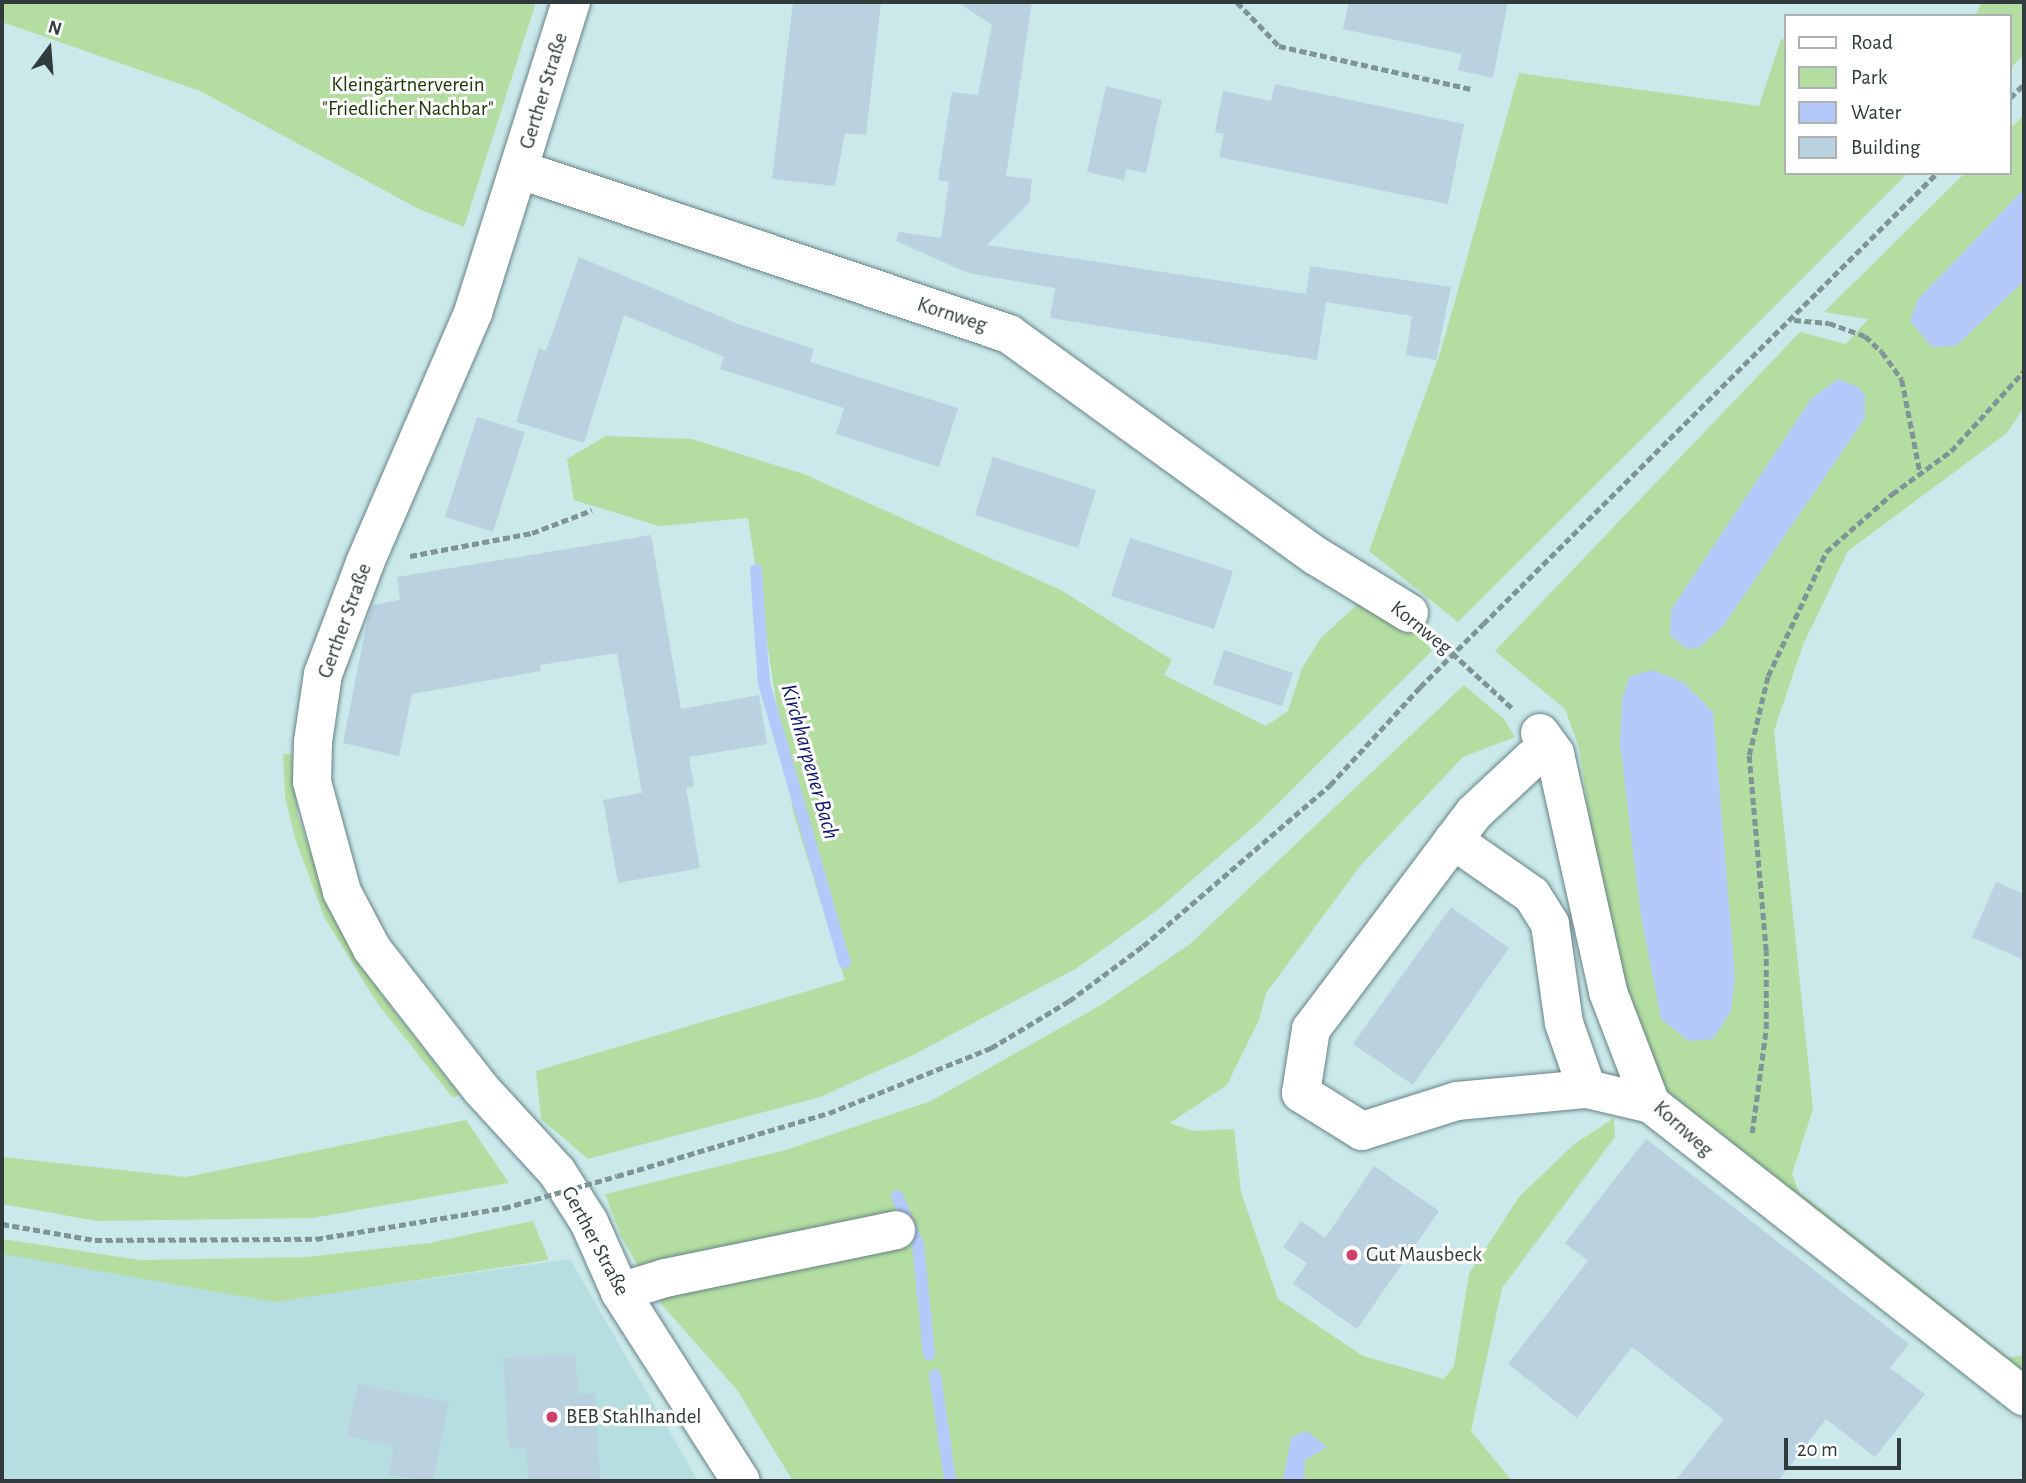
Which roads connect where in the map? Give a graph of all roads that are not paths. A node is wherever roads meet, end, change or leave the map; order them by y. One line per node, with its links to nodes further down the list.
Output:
1 (571, 2): 2 (street, Gerther Straße)
2 (521, 170): 3 (street, Kornweg); 8 (street, Gerther Straße)
3 (1409, 613)
4 (1453, 840): 5 (street); 5 (street); 6 (street, Kornweg)
5 (1587, 1090): 6 (street)
6 (1651, 1104): 9 (street, Kornweg)
7 (897, 1230): 8 (street)
8 (620, 1292): 10 (street, Gerther Straße)
9 (2024, 1396)
10 (741, 1481)

